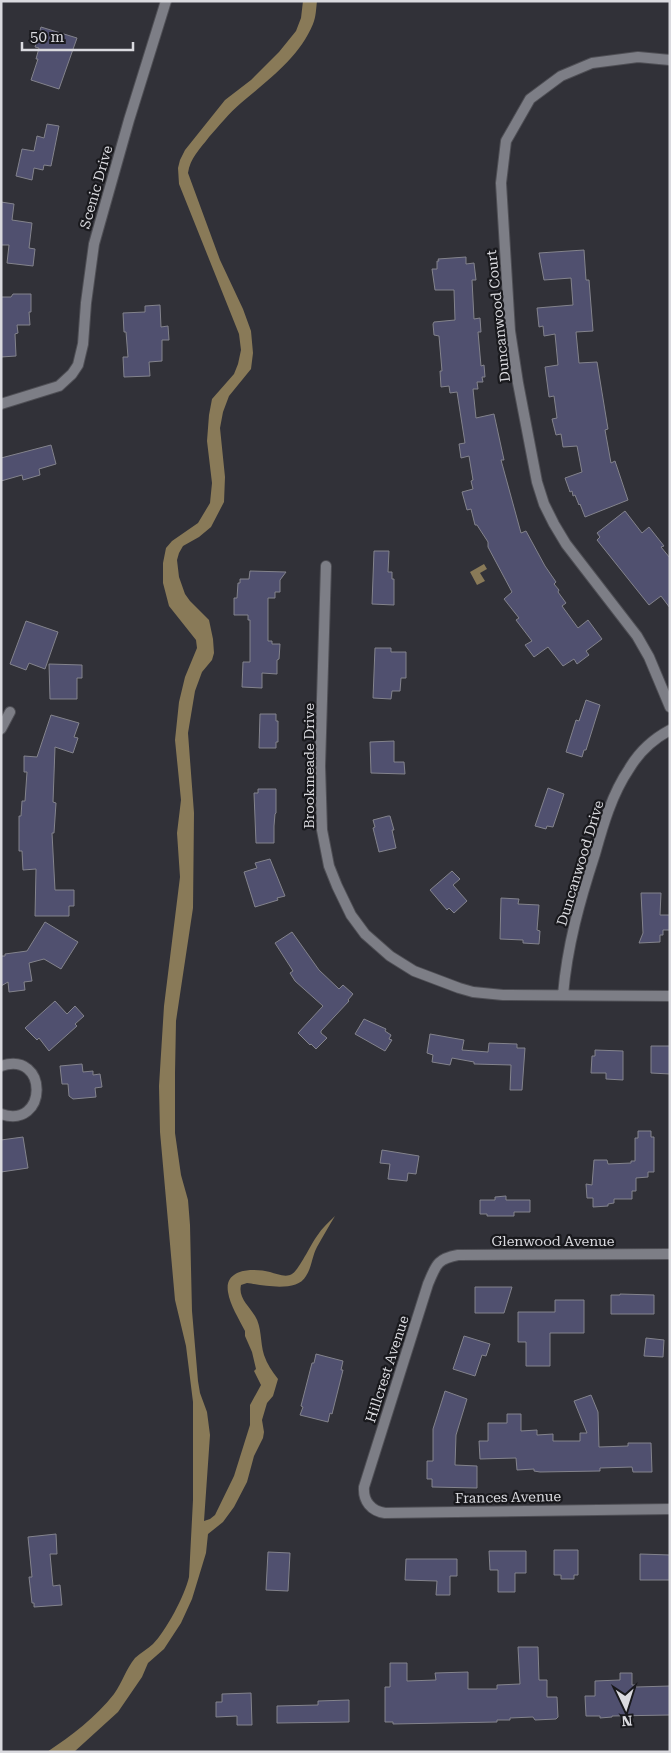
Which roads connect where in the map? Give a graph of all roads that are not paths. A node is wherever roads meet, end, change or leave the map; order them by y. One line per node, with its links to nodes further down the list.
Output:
1 (166, 1): 3 (street, Scenic Drive)
2 (670, 60): 5 (street, Duncanwood Court)
3 (1, 404)
4 (326, 566): 9 (street, Brookmeade Drive)
5 (670, 707)
6 (10, 712): 7 (street)
7 (1, 729)
8 (670, 730): 9 (street, Duncanwood Drive)
9 (563, 995): 10 (street, Brookmeade Drive)
10 (670, 996)
11 (1, 1066): 12 (street)
12 (1, 1114)
13 (670, 1254): 14 (street, Glenwood Avenue)
14 (439, 1262): 15 (street, Hillcrest Avenue)
15 (364, 1486): 16 (street, Frances Avenue)
16 (670, 1509)

